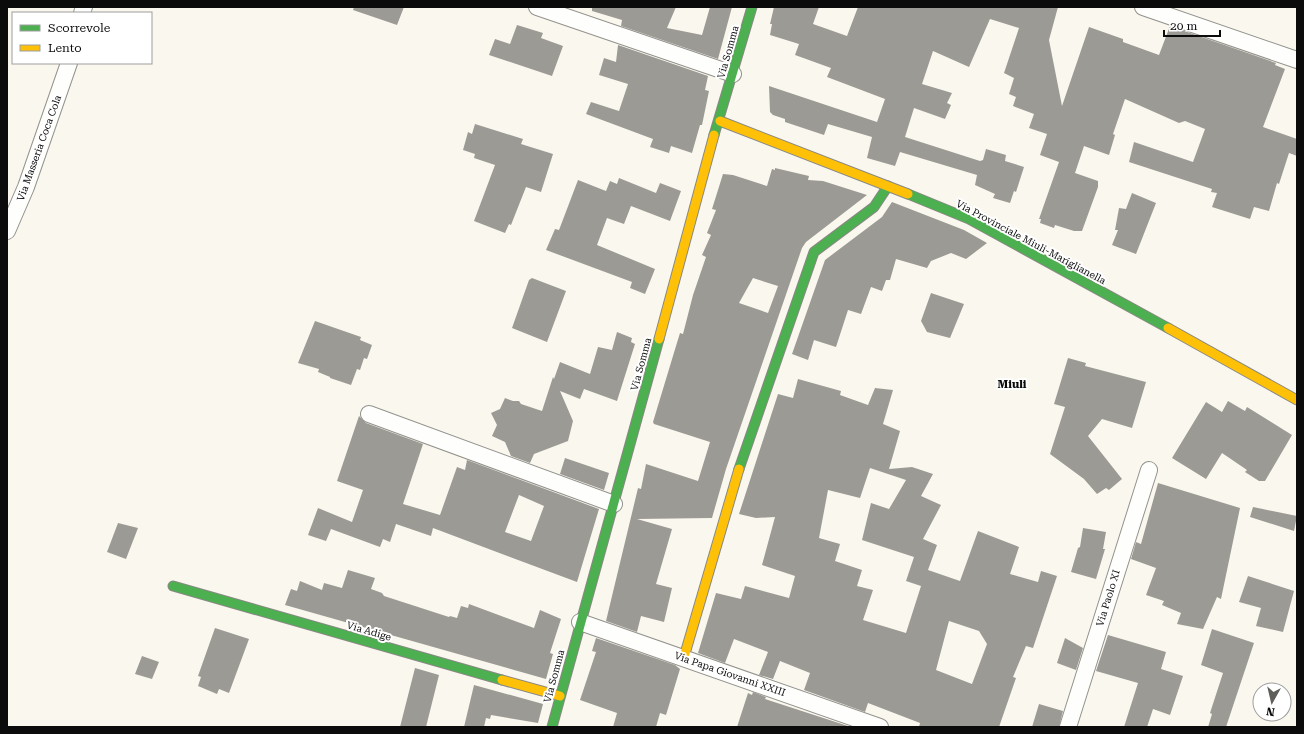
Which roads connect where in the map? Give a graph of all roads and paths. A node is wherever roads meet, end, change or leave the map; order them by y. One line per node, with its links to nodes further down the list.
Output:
1 (537, 7): 6 (street)
2 (752, 7): 6 (street, Via Somma)
3 (1143, 7): 4 (street)
4 (1297, 60)
5 (69, 64): 9 (street, Via Masseria Coca Cola)
6 (733, 74): 7 (street, Via Somma)
7 (720, 121): 8 (street, Via Provinciale Miuli-Mariglianella); 13 (street, Via Somma)
8 (888, 186): 10 (street, Via Provinciale Miuli-Mariglianella); 16 (street)
9 (7, 231)
10 (1297, 400)
11 (369, 414): 13 (street)
12 (1149, 470): 20 (street, Via Paolo XI)
13 (614, 504): 15 (street, Via Somma)
14 (173, 586): 17 (street, Via Adige)
15 (580, 622): 16 (street, Via Papa Giovanni XXIII); 17 (street, Via Somma)
16 (684, 657): 19 (street, Via Papa Giovanni XXIII)
17 (560, 696): 18 (street, Via Somma)
18 (552, 727)
19 (880, 727)
20 (1068, 727)

